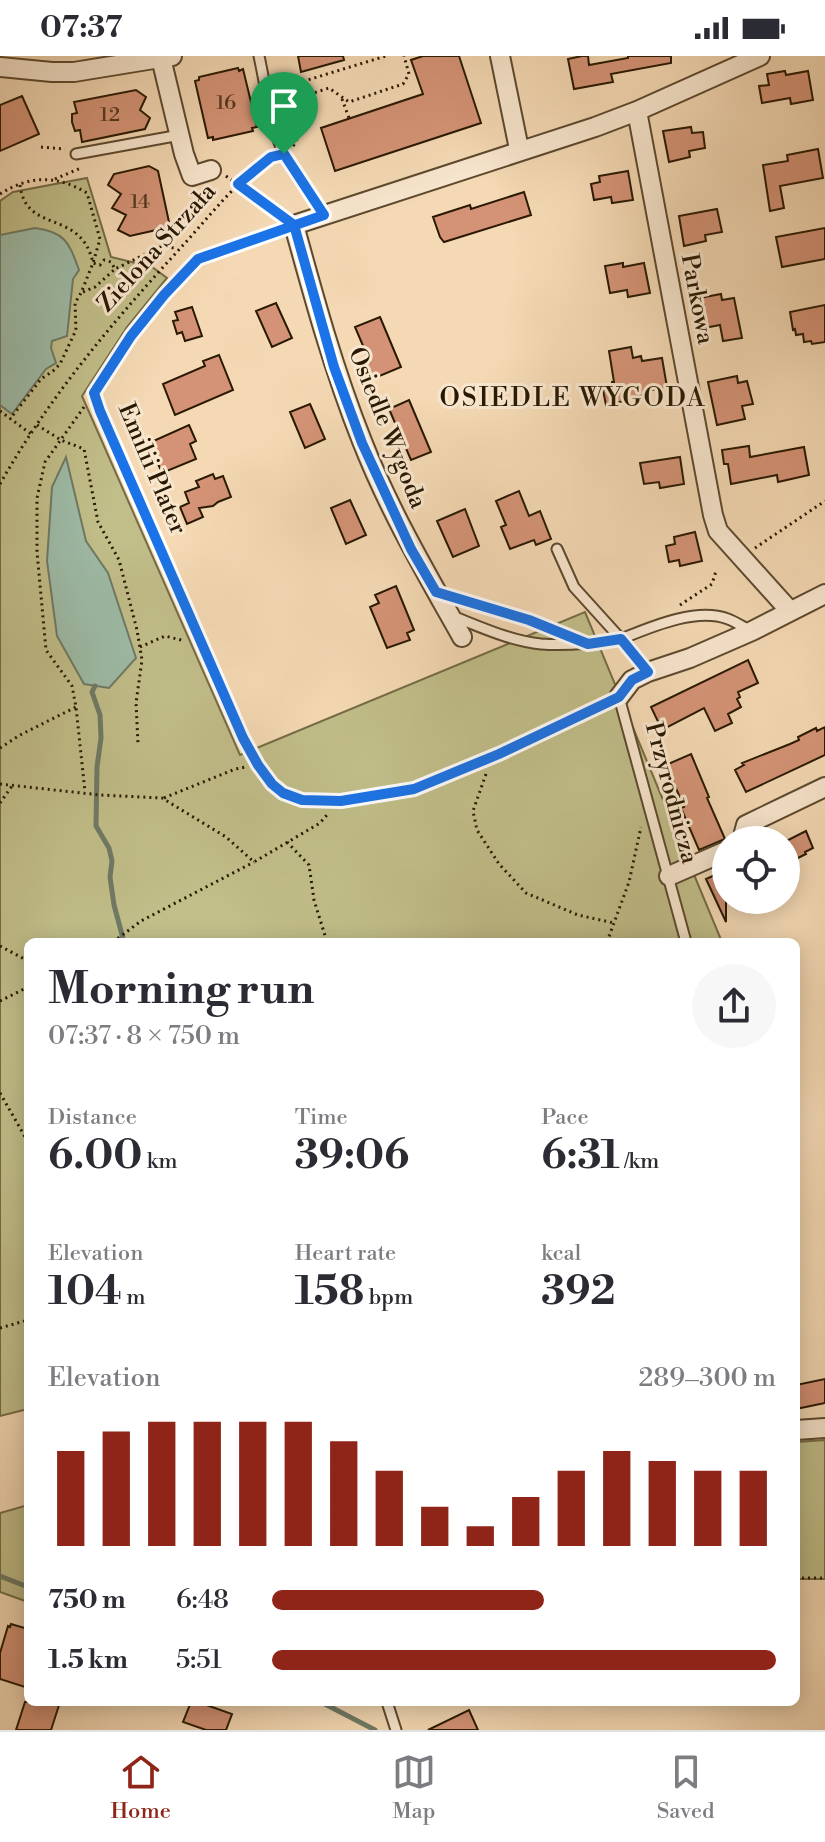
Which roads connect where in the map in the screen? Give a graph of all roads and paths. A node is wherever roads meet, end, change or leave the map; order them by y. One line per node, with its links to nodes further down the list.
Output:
1 (259, 56): 16 (lane)
2 (386, 56): 9 (path)
3 (404, 56): 8 (path)
4 (500, 56): 14 (street)
5 (760, 56): 10 (street, Emilii Plater)
6 (167, 57): 7 (street); 12 (street)
7 (0, 67)
8 (342, 96): 9 (path); 11 (path)
9 (292, 100): 16 (path)
10 (637, 111): 14 (street, Emilii Plater); 36 (street, Parkowa)
11 (349, 118)
12 (180, 135): 15 (lane); 17 (street)
13 (41, 147): 15 (path)
14 (521, 151): 21 (street, Emilii Plater)
15 (76, 154)
16 (284, 154): 18 (path, Zielona Strzała); 21 (lane)
17 (211, 170)
18 (238, 184): 22 (path); 23 (path, Zielona Strzała)
19 (20, 185): 20 (path); 24 (path); 24 (path)
20 (0, 194)
21 (324, 215): 22 (street, Emilii Plater)
22 (294, 225): 27 (lane, Emilii Plater); 38 (street, Osiedle Wygoda)
23 (180, 248): 25 (path); 30 (path, Zielona Strzała)
24 (93, 263): 25 (path); 26 (path)
25 (115, 269): 26 (path)
26 (81, 293): 29 (path)
27 (94, 393): 32 (path); 48 (lane, Emilii Plater)
28 (0, 411): 29 (path)
29 (10, 419): 31 (path)
30 (37, 425): 31 (path, Zielona Strzała); 32 (path)
31 (31, 434): 33 (path, Zielona Strzała)
32 (61, 440): 47 (path); 51 (path)
33 (0, 484)
34 (825, 501): 36 (path)
35 (557, 549): 45 (lane)
36 (742, 557): 40 (street, Parkowa)
37 (716, 571): 42 (path)
38 (436, 592): 41 (street, Osiedle Wygoda); 46 (lane)
39 (825, 594): 40 (street, Przyrodnicza)
40 (790, 611): 43 (street, Przyrodnicza)
41 (449, 615): 44 (street, Osiedle Wygoda); 46 (lane)
42 (652, 627): 43 (lane); 45 (lane)
43 (752, 631): 49 (street, Przyrodnicza)
44 (462, 637)
45 (621, 639): 46 (lane); 49 (lane)
46 (588, 644)
47 (140, 647): 48 (path); 52 (path)
48 (205, 652): 55 (lane, Emilii Plater)
49 (648, 672): 50 (street, Przyrodnicza)
50 (619, 697): 54 (lane, Emilii Plater); 61 (lane, Przyrodnicza)
51 (76, 707): 53 (path); 59 (path)
52 (138, 744)
53 (0, 748)
54 (499, 754): 62 (lane, Emilii Plater); 69 (path)
55 (258, 765): 60 (path); 62 (lane, Emilii Plater)
56 (0, 784): 57 (path)
57 (12, 786): 59 (path); 63 (path)
58 (825, 787): 64 (street)
59 (85, 792): 60 (path)
60 (162, 798): 67 (path)
61 (647, 798): 68 (lane, Przyrodnicza); 69 (path)
62 (341, 801): 65 (path)
63 (0, 803)
64 (746, 826)
65 (287, 842): 67 (path); 71 (path)
66 (712, 857): 68 (street)
67 (254, 862): 70 (path)
68 (669, 876): 73 (lane, Przyrodnicza)
69 (614, 923): 72 (path)
70 (118, 938)
71 (326, 938)
72 (608, 938)
73 (685, 938)
74 (0, 946): 75 (path)
75 (24, 959)
76 (24, 989): 77 (path)
77 (0, 1001)
78 (0, 1093): 79 (path)
79 (24, 1135)
80 (24, 1321): 81 (path)
81 (0, 1328)
82 (825, 1428): 83 (street)
83 (800, 1430)
84 (800, 1578): 85 (path)
85 (825, 1578)
86 (388, 1706): 87 (lane)
87 (396, 1730)

